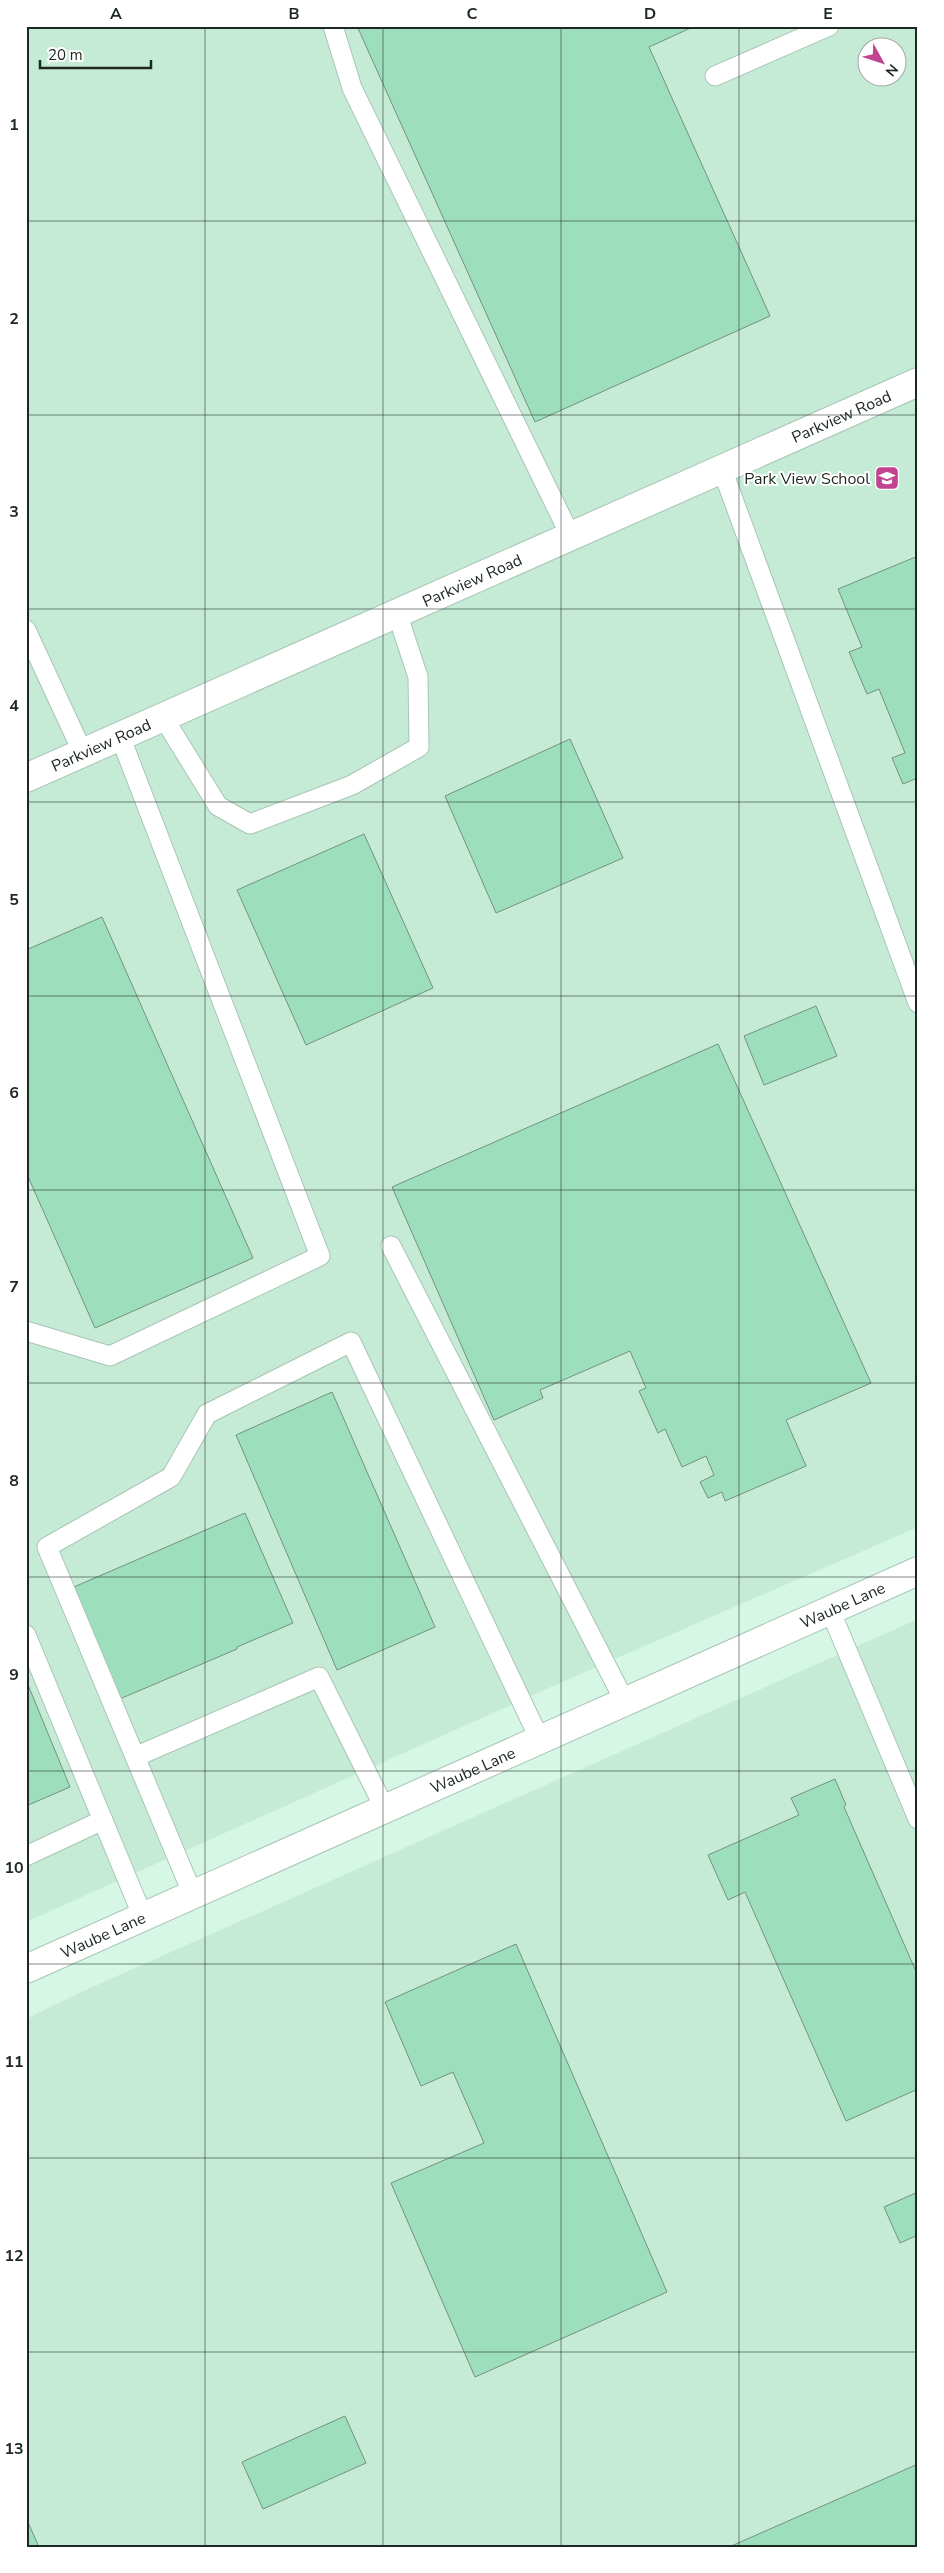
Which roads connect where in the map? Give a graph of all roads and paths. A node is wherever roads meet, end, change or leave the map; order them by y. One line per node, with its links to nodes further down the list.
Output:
1 (333, 26): 6 (lane)
2 (829, 26): 3 (lane)
3 (715, 76)
4 (918, 382): 5 (main road, Parkview Road)
5 (722, 469): 6 (main road, Parkview Road); 13 (lane)
6 (571, 537): 7 (main road, Parkview Road)
7 (397, 613): 9 (main road, Parkview Road); 9 (lane)
8 (26, 630): 11 (lane)
9 (163, 717): 10 (main road, Parkview Road)
10 (120, 736): 11 (main road, Parkview Road); 15 (lane)
11 (83, 752): 12 (main road, Parkview Road)
12 (26, 778)
13 (918, 1003)
14 (392, 1246): 19 (lane)
15 (26, 1331)
16 (918, 1571): 17 (main road, Waube Lane)
17 (830, 1610): 19 (main road, Waube Lane); 23 (lane)
18 (26, 1635): 24 (lane)
19 (625, 1702): 20 (main road, Waube Lane)
20 (540, 1740): 21 (lane); 22 (main road, Waube Lane)
21 (135, 1757): 22 (lane); 26 (lane)
22 (385, 1809): 26 (main road, Waube Lane)
23 (918, 1819)
24 (103, 1820): 25 (lane); 27 (lane)
25 (26, 1856)
26 (193, 1895): 27 (main road, Waube Lane)
27 (143, 1917): 28 (main road, Waube Lane)
28 (26, 1969)

